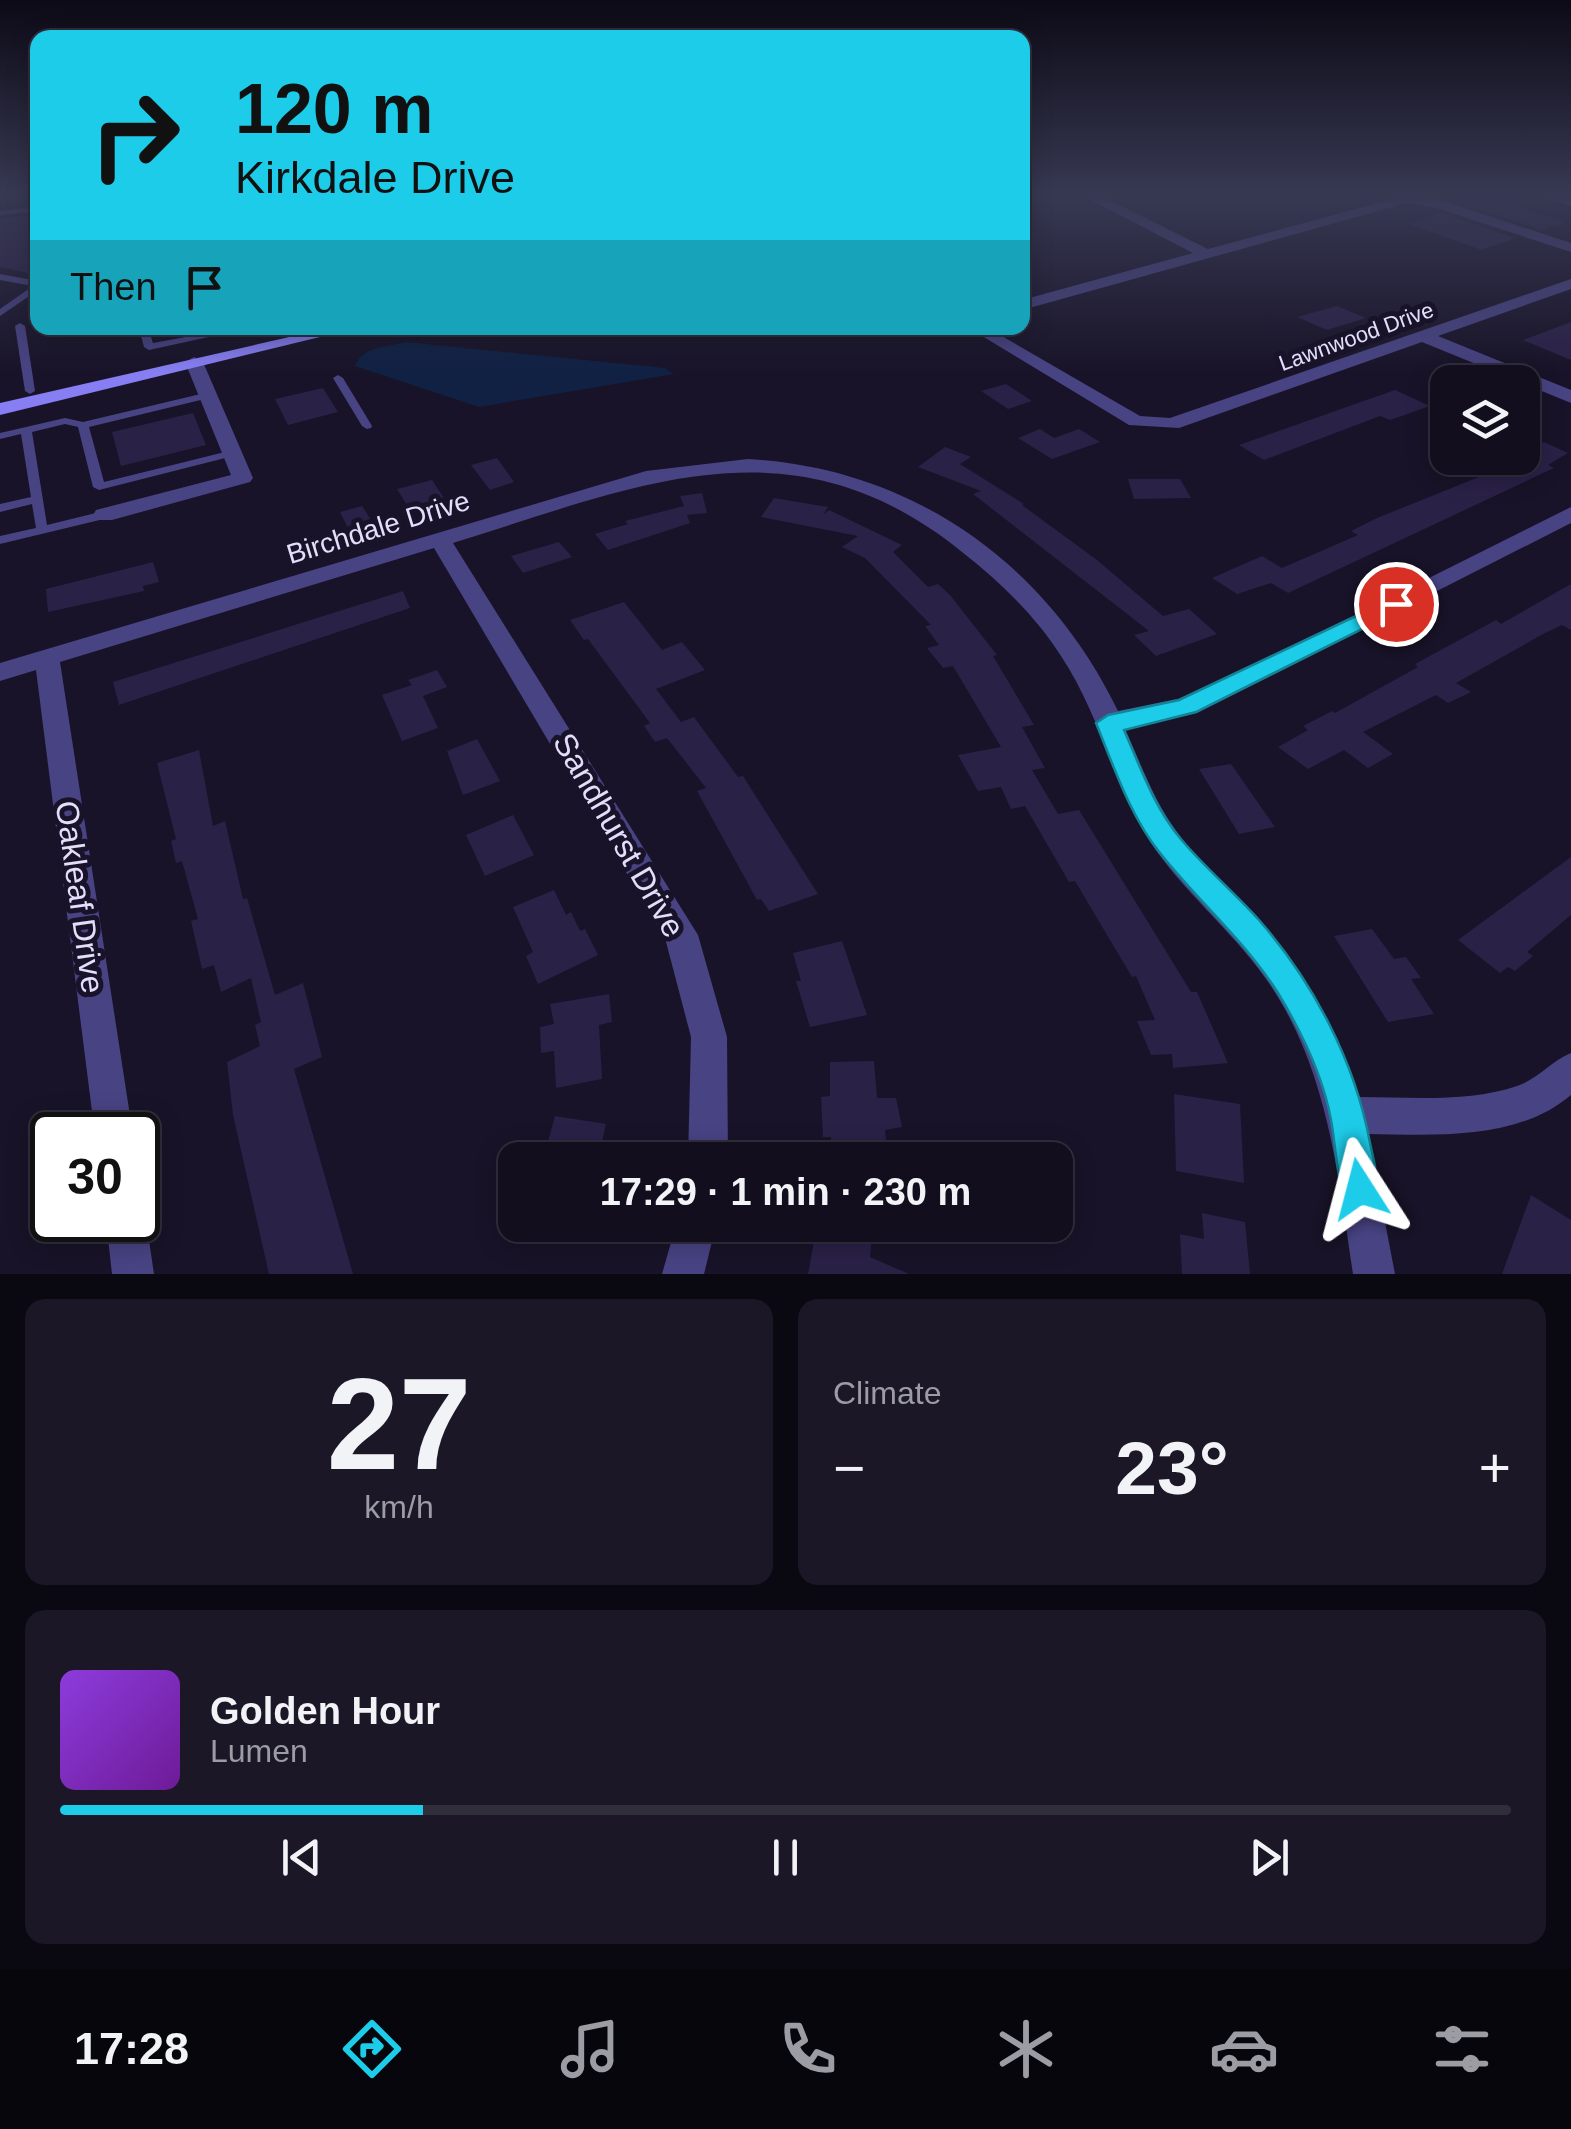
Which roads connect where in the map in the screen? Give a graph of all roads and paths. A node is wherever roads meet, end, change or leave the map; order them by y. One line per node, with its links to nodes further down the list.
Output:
1 (1207, 255): 6 (street)
2 (0, 277): 3 (lane)
3 (30, 283)
4 (1571, 284): 13 (street, Lawnwood Drive)
5 (30, 291): 7 (lane)
6 (1030, 303)
7 (0, 313)
8 (20, 326): 16 (lane)
9 (146, 335): 10 (lane)
10 (210, 335)
11 (317, 335): 14 (main road)
12 (989, 335): 13 (street, Lawnwood Drive)
13 (1422, 336): 18 (street)
14 (194, 362): 16 (main road); 17 (street); 20 (main road)
15 (338, 378): 22 (lane)
16 (30, 391): 19 (main road)
17 (209, 395): 21 (lane); 25 (street)
18 (1571, 397)
19 (0, 398)
20 (0, 409)
21 (84, 425): 23 (lane); 25 (lane)
22 (367, 426)
23 (26, 430): 24 (lane); 26 (lane)
24 (0, 436)
25 (233, 453): 28 (street)
26 (36, 499): 27 (lane); 30 (lane)
27 (0, 508)
28 (104, 514): 30 (lane)
29 (1571, 514): 35 (street)
30 (42, 530): 32 (lane)
31 (440, 539): 33 (street, Birchdale Drive); 35 (street, Birchdale Drive); 39 (street, Sandhurst Drive)
32 (0, 540)
33 (47, 658): 34 (street, Birchdale Drive); 37 (street, Oakleaf Drive)
34 (0, 672)
35 (1108, 723): 38 (street, Birchdale Drive)
36 (1571, 1070): 38 (street)
37 (111, 1112)
38 (1348, 1115): 44 (street, Birchdale Drive)
39 (708, 1142)
40 (129, 1242): 42 (street)
41 (691, 1242): 43 (street)
42 (133, 1274)
43 (683, 1274)
44 (1374, 1274)

